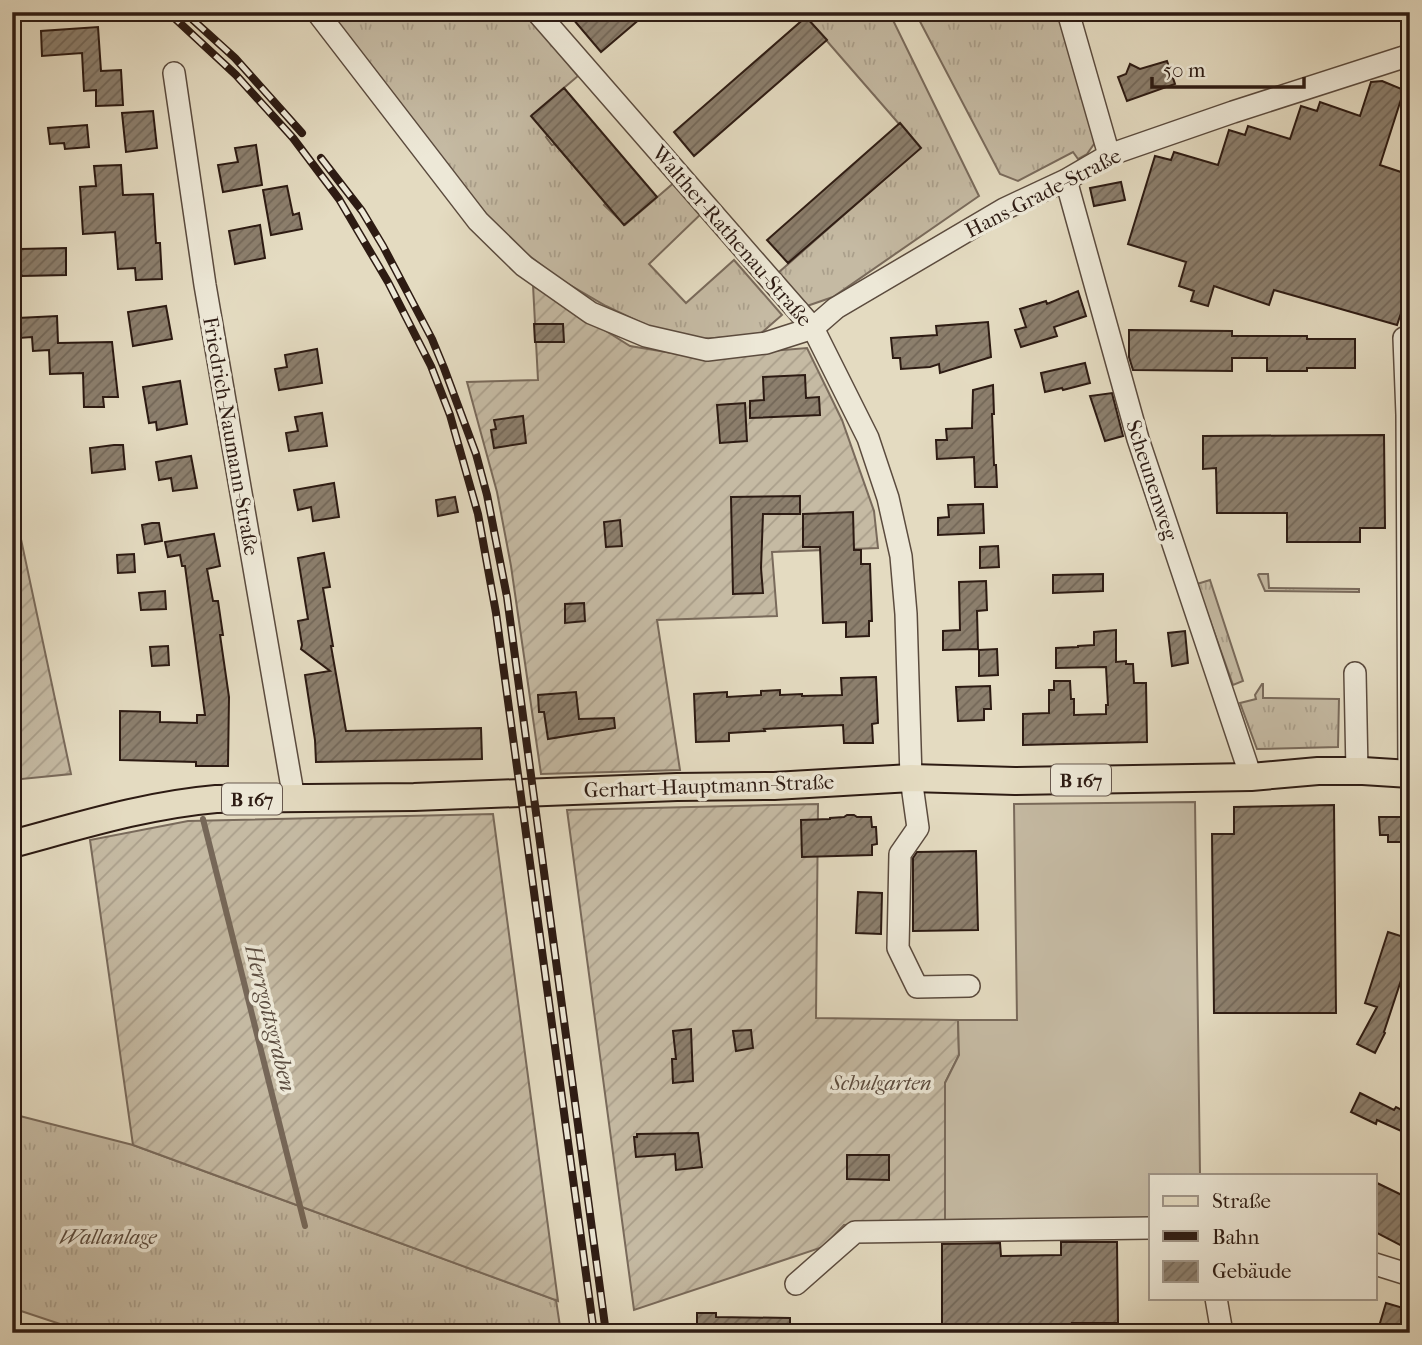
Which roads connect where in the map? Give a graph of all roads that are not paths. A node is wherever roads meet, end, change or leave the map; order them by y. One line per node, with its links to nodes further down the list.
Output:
1 (317, 12): 8 (street)
2 (537, 12): 8 (street, Walther-Rathenau-Straße)
3 (1068, 12): 6 (street)
4 (1410, 55): 6 (street, Hans-Grade-Straße)
5 (174, 72): 15 (street, Friedrich-Naumann-Straße)
6 (1109, 155): 7 (street, Hans-Grade-Straße)
7 (1066, 180): 8 (street, Hans-Grade-Straße); 13 (street, Scheunenweg)
8 (813, 328): 14 (street, Walther-Rathenau-Straße)
9 (1404, 338): 12 (street)
10 (1355, 673): 11 (street)
11 (1357, 771): 12 (main road, Gerhart-Hauptmann-Straße / B 167); 13 (main road, Gerhart-Hauptmann-Straße / B 167)
12 (1409, 774)
13 (1251, 777): 14 (main road, Gerhart-Hauptmann-Straße / B 167)
14 (911, 778): 15 (main road, Gerhart-Hauptmann-Straße / B 167); 17 (street, Walther-Rathenau-Straße)
15 (294, 799): 16 (main road, Gerhart-Hauptmann-Straße / B 167)
16 (12, 844)
17 (969, 986)
18 (1149, 1228): 21 (street)
19 (1376, 1264): 20 (street)
20 (1410, 1275)
21 (796, 1284)
22 (1216, 1300): 23 (street)
23 (1222, 1333)

